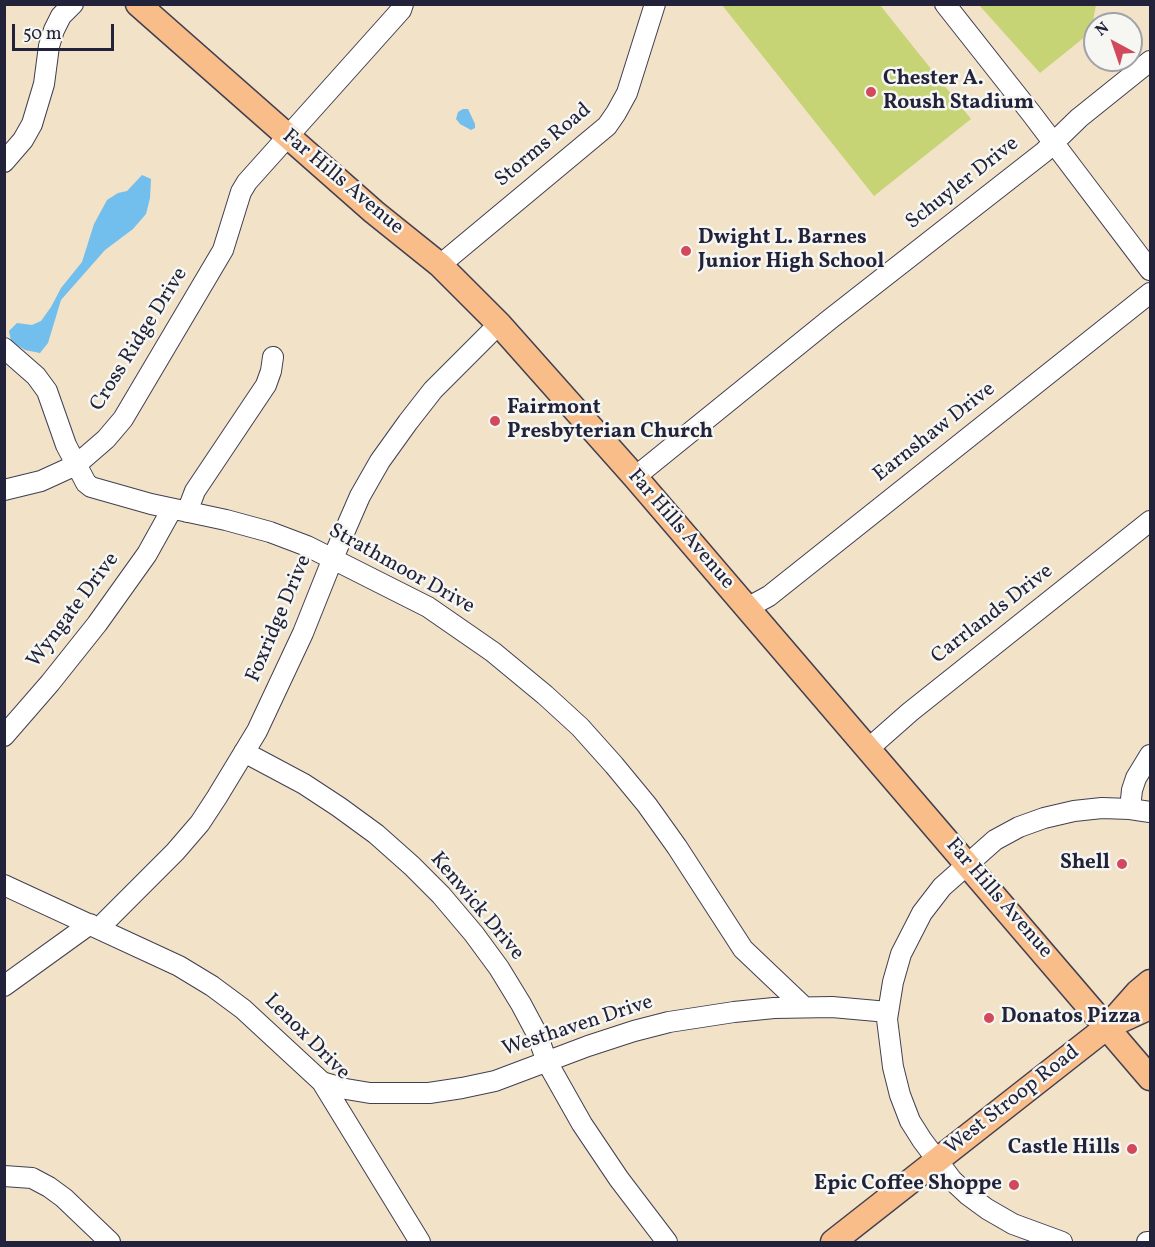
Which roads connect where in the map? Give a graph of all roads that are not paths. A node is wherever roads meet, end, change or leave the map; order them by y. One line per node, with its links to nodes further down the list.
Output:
1 (73, 4): 9 (street)
2 (138, 4): 7 (main road, Far Hills Avenue)
3 (655, 4): 10 (street, Storms Road)
4 (945, 4): 8 (street)
5 (405, 6): 7 (street, Cross Ridge Drive)
6 (1150, 61): 8 (street, Schuyler Drive)
7 (288, 137): 10 (main road, Far Hills Avenue); 16 (street, Cross Ridge Drive)
8 (1054, 142): 11 (street); 17 (street, Schuyler Drive)
9 (4, 162)
10 (440, 264): 13 (main road, Far Hills Avenue)
11 (1150, 270)
12 (1150, 293): 22 (street, Earnshaw Drive)
13 (499, 324): 17 (main road, Far Hills Avenue); 21 (street, Foxridge Drive)
14 (4, 348): 16 (street)
15 (273, 357): 19 (street, Wyngate Drive)
16 (76, 465): 18 (street, Cross Ridge Drive); 19 (street)
17 (635, 477): 22 (main road, Far Hills Avenue)
18 (4, 490)
19 (179, 511): 21 (street, Strathmoor Drive); 23 (street, Wyngate Drive)
20 (1150, 521): 24 (street, Carrlands Drive)
21 (333, 558): 25 (street, Foxridge Drive); 34 (street, Strathmoor Drive)
22 (747, 608): 24 (main road, Far Hills Avenue)
23 (4, 736)
24 (868, 749): 29 (main road, Far Hills Avenue)
25 (244, 752): 31 (street, Foxridge Drive); 38 (street, Kenwick Drive)
26 (1150, 755): 27 (street)
27 (1130, 809): 28 (street); 29 (street)
28 (1150, 812)
29 (968, 864): 36 (street); 37 (main road, Far Hills Avenue)
30 (4, 885): 31 (street, Lenox Drive)
31 (94, 926): 33 (street, Foxridge Drive); 40 (street, Lenox Drive)
32 (1150, 982): 37 (main road)
33 (4, 987)
34 (803, 1006): 36 (street, Westhaven Drive); 38 (street, Westhaven Drive)
35 (1150, 1007): 37 (main road)
36 (888, 1012): 41 (street)
37 (1107, 1027): 39 (main road, Far Hills Avenue); 41 (main road, West Stroop Road)
38 (547, 1062): 40 (street, Westhaven Drive); 45 (street, Kenwick Drive)
39 (1150, 1078)
40 (322, 1082): 44 (street, Lenox Drive)
41 (938, 1161): 46 (main road, West Stroop Road); 47 (street)
42 (4, 1176): 43 (street)
43 (110, 1242)
44 (420, 1242)
45 (667, 1242)
46 (833, 1242)
47 (1062, 1242)

